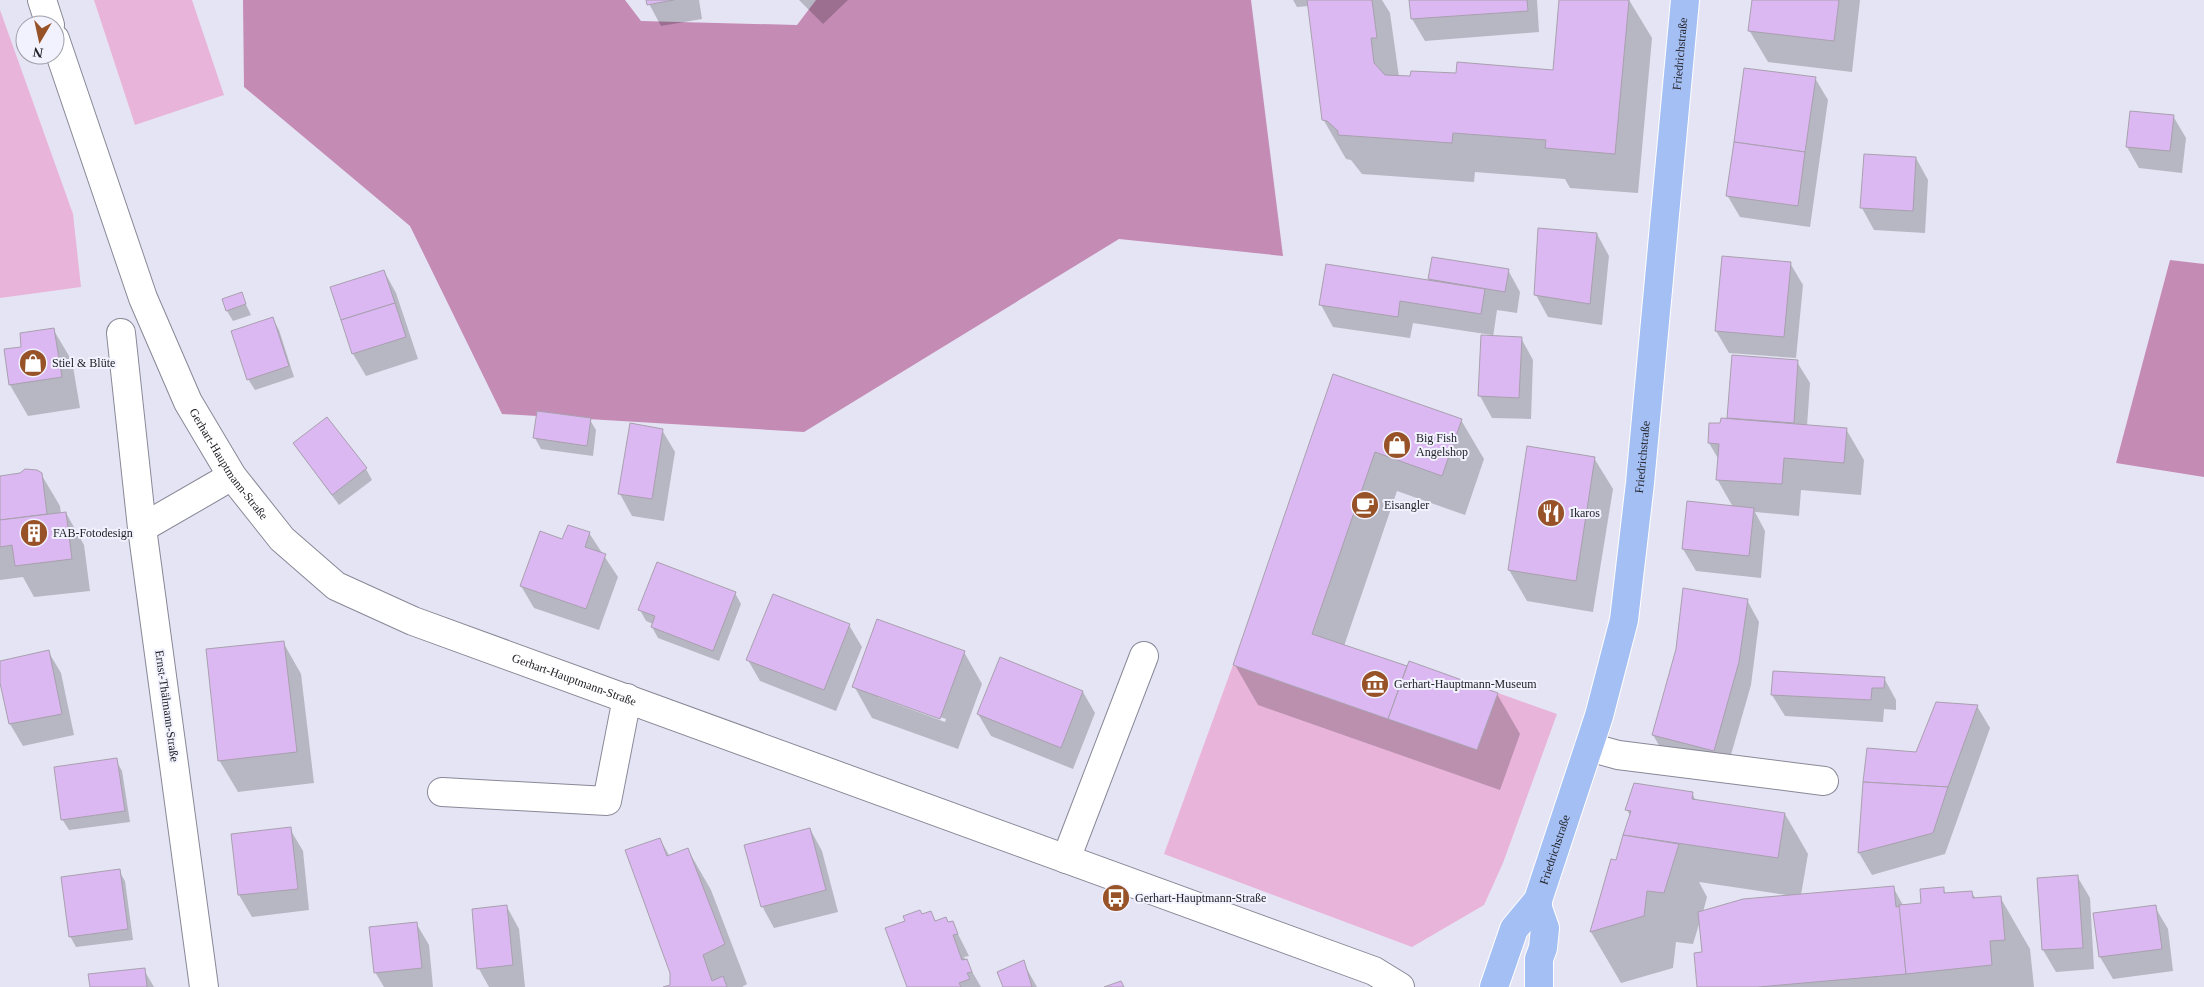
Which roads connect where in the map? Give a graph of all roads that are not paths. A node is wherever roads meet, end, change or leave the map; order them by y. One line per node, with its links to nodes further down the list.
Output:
1 (42, 0): 3 (street)
2 (1685, 0): 10 (main road, Friedrichstraße)
3 (47, 15)
4 (64, 65): 6 (street, Gerhart-Hauptmann-Straße)
5 (120, 333): 7 (street, Ernst-Thälmann-Straße)
6 (232, 476): 7 (street); 9 (street, Gerhart-Hauptmann-Straße)
7 (142, 528): 15 (street, Ernst-Thälmann-Straße)
8 (1144, 656): 13 (street)
9 (627, 698): 12 (street); 13 (street, Gerhart-Hauptmann-Straße)
10 (1589, 747): 11 (street); 14 (main road, Friedrichstraße)
11 (1824, 781)
12 (442, 792)
13 (1066, 859): 16 (street, Gerhart-Hauptmann-Straße)
14 (1538, 900): 17 (main road, Friedrichstraße); 18 (main road, Friedrichstraße)
15 (204, 987)
16 (1400, 987)
17 (1494, 987)
18 (1539, 987)

